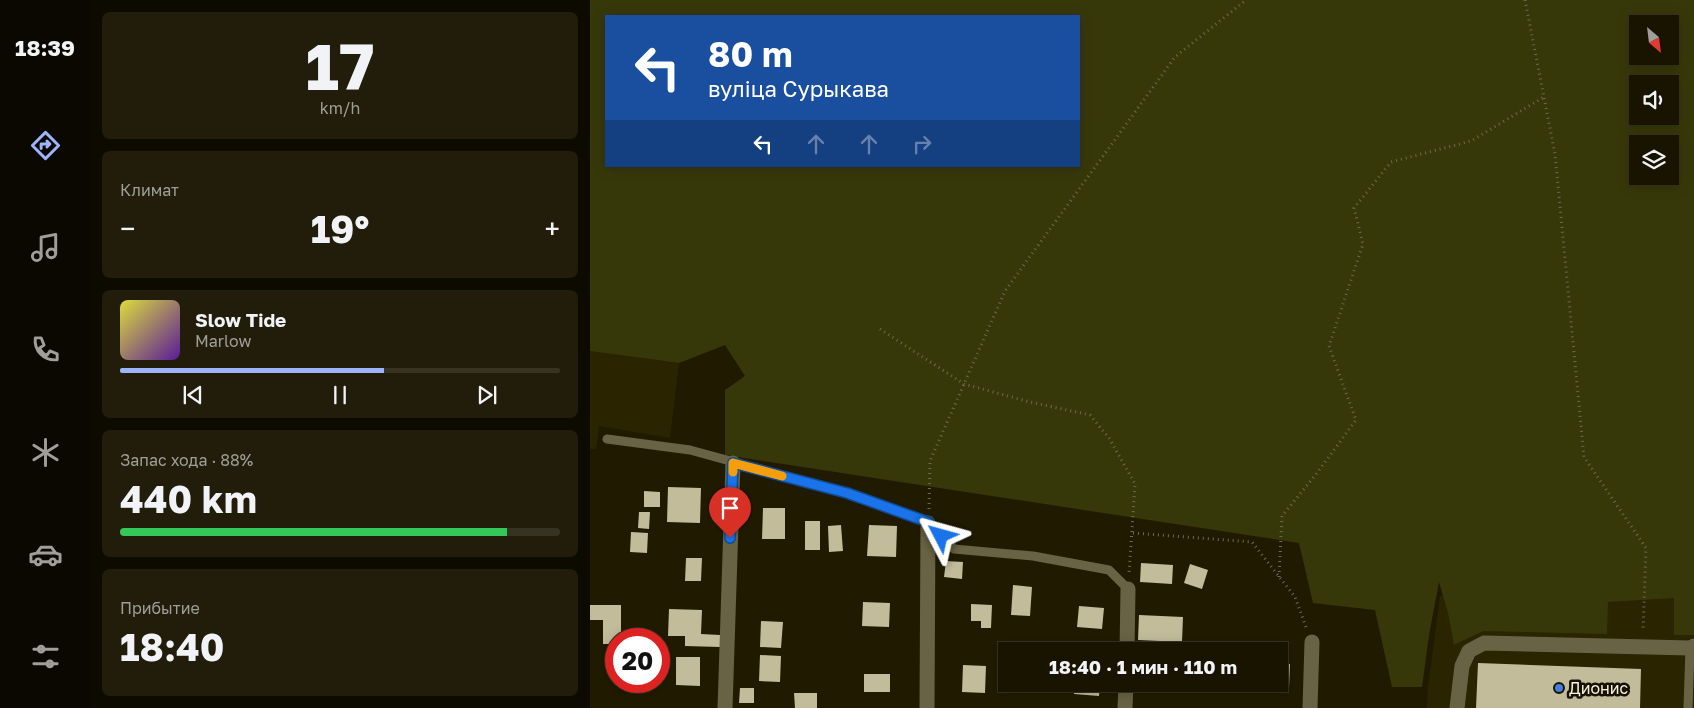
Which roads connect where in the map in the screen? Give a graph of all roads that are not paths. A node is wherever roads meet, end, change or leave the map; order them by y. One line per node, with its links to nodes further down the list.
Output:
1 (607, 439): 2 (lane)
2 (733, 463): 3 (lane); 9 (street)
3 (928, 522): 4 (lane); 10 (street)
4 (1128, 589): 5 (street)
5 (1127, 642)
6 (1312, 642): 12 (street)
7 (1692, 647): 13 (street); 14 (lane)
8 (1126, 692): 11 (street)
9 (725, 708)
10 (927, 708)
11 (1125, 708)
12 (1310, 708)
13 (1457, 708)
14 (1688, 708)

